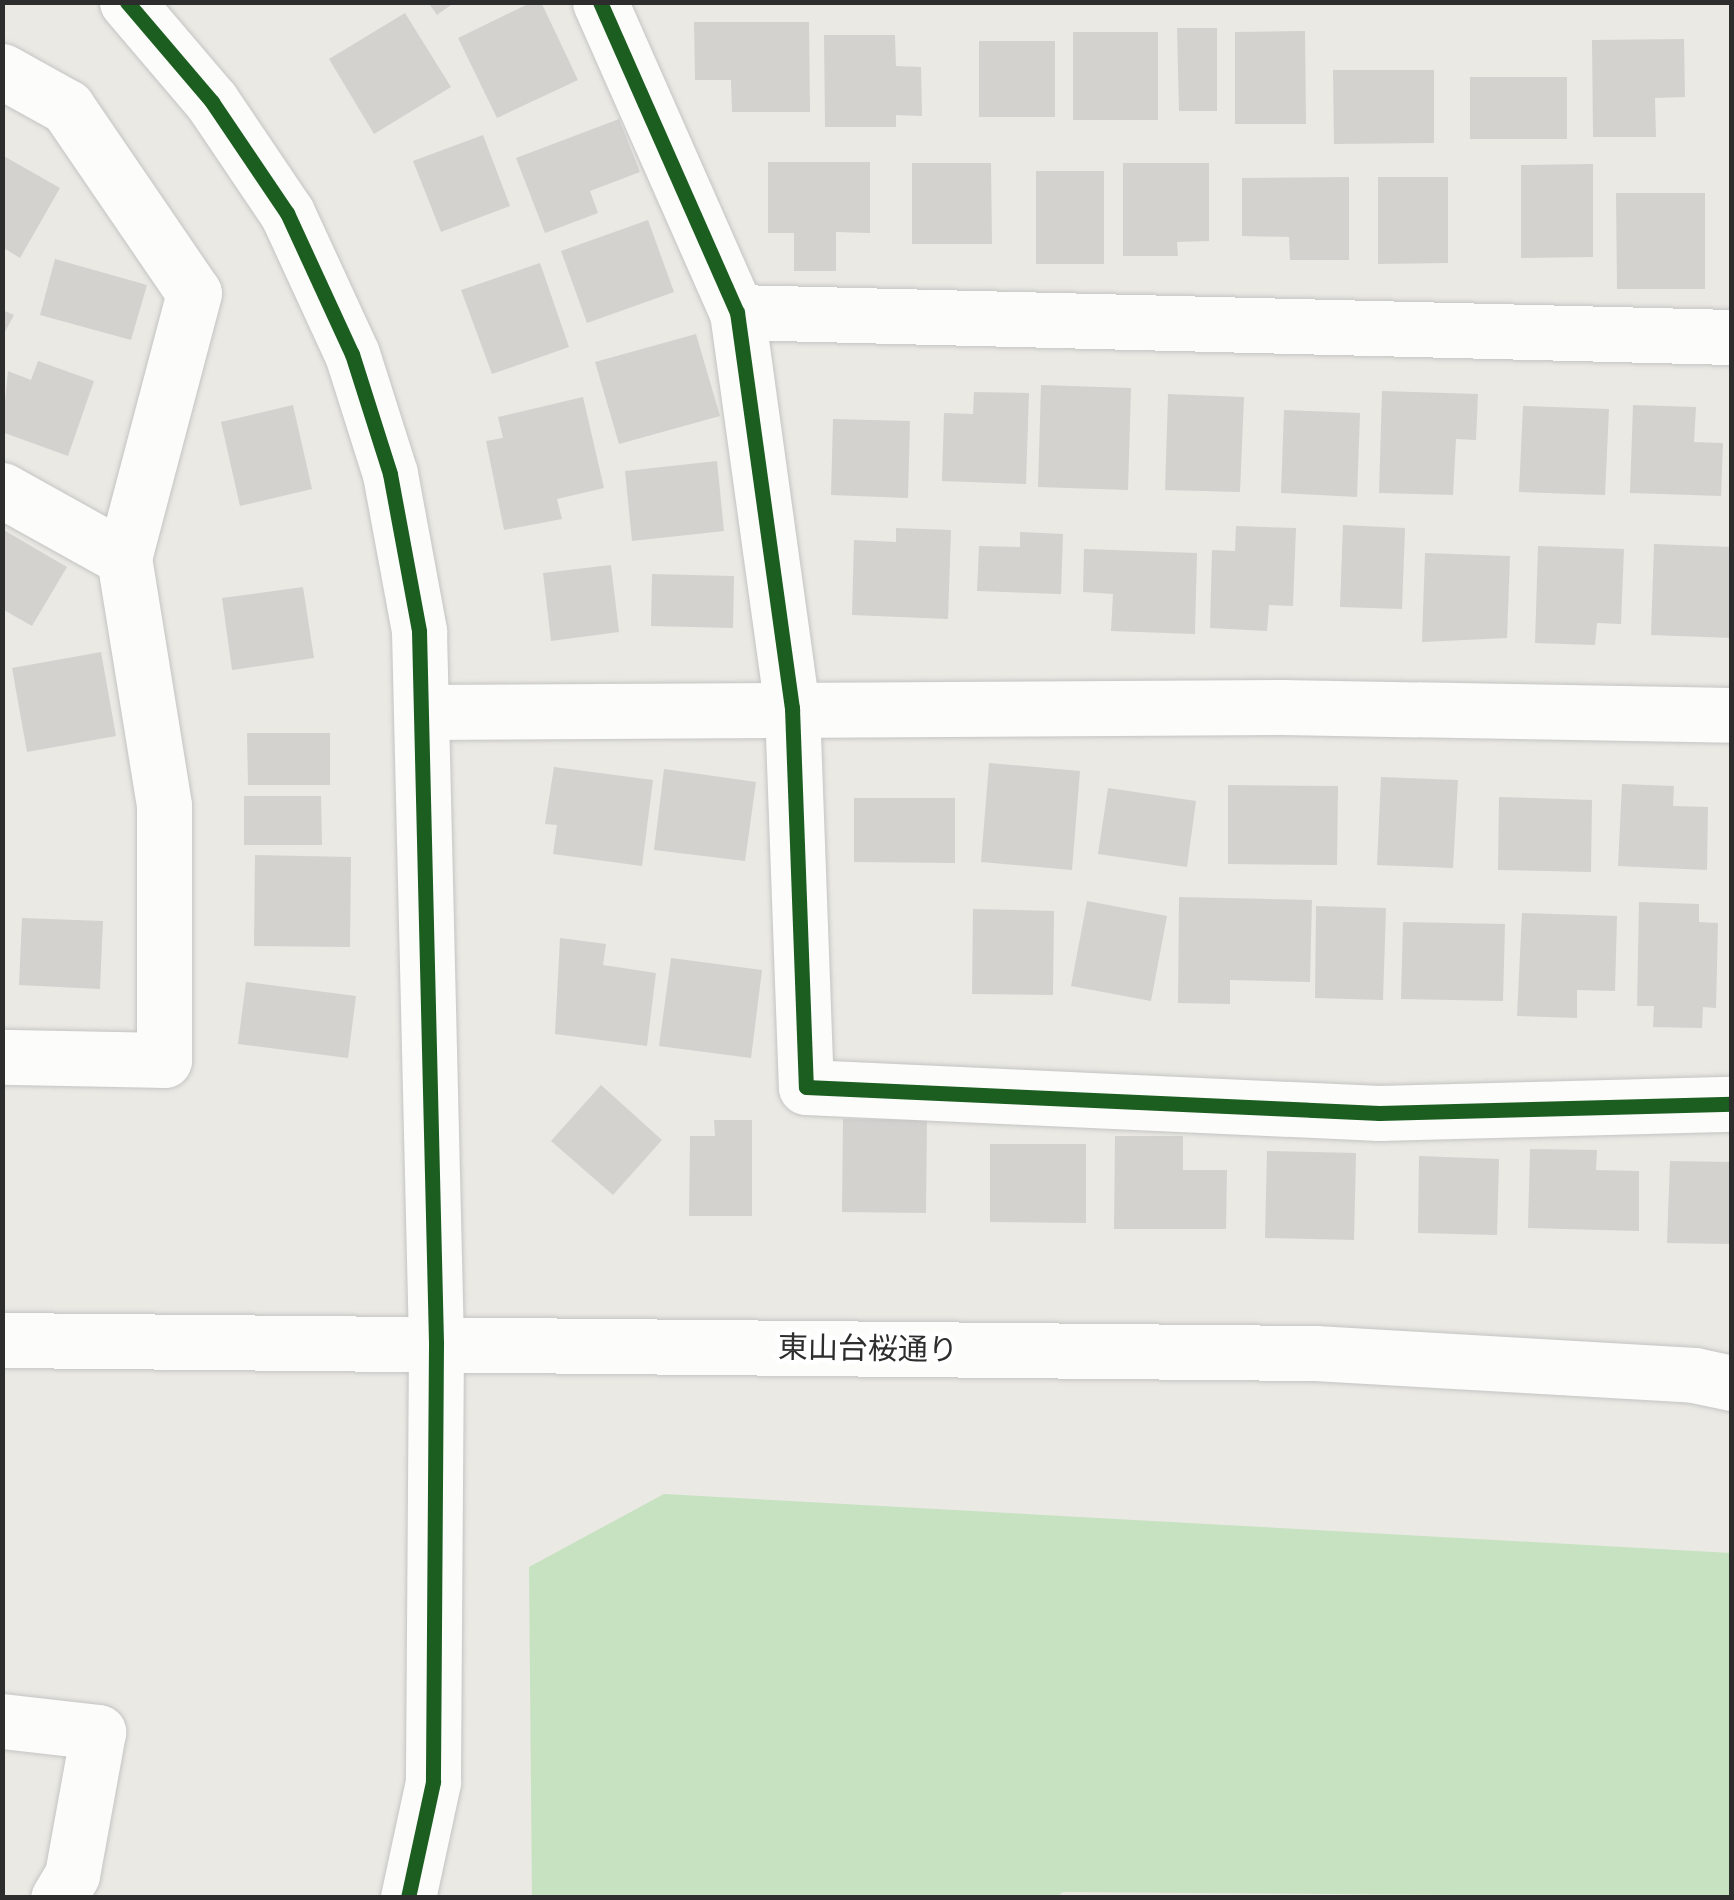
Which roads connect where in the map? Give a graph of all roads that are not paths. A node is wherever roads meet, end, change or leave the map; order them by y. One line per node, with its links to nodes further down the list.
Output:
1 (127, 2): 9 (street)
2 (600, 2): 4 (street)
3 (2, 71): 7 (street)
4 (737, 312): 5 (street); 8 (street)
5 (1732, 337)
6 (2, 490): 7 (street)
7 (124, 558): 11 (street)
8 (792, 708): 9 (street); 10 (street); 12 (street)
9 (425, 712): 14 (street)
10 (1732, 715)
11 (2, 1057)
12 (1732, 1104)
13 (2, 1340): 14 (street, 東山台桜通り)
14 (436, 1344): 15 (street, 東山台桜通り); 18 (street)
15 (1732, 1383)
16 (2, 1721): 17 (street)
17 (58, 1898)
18 (408, 1898)

